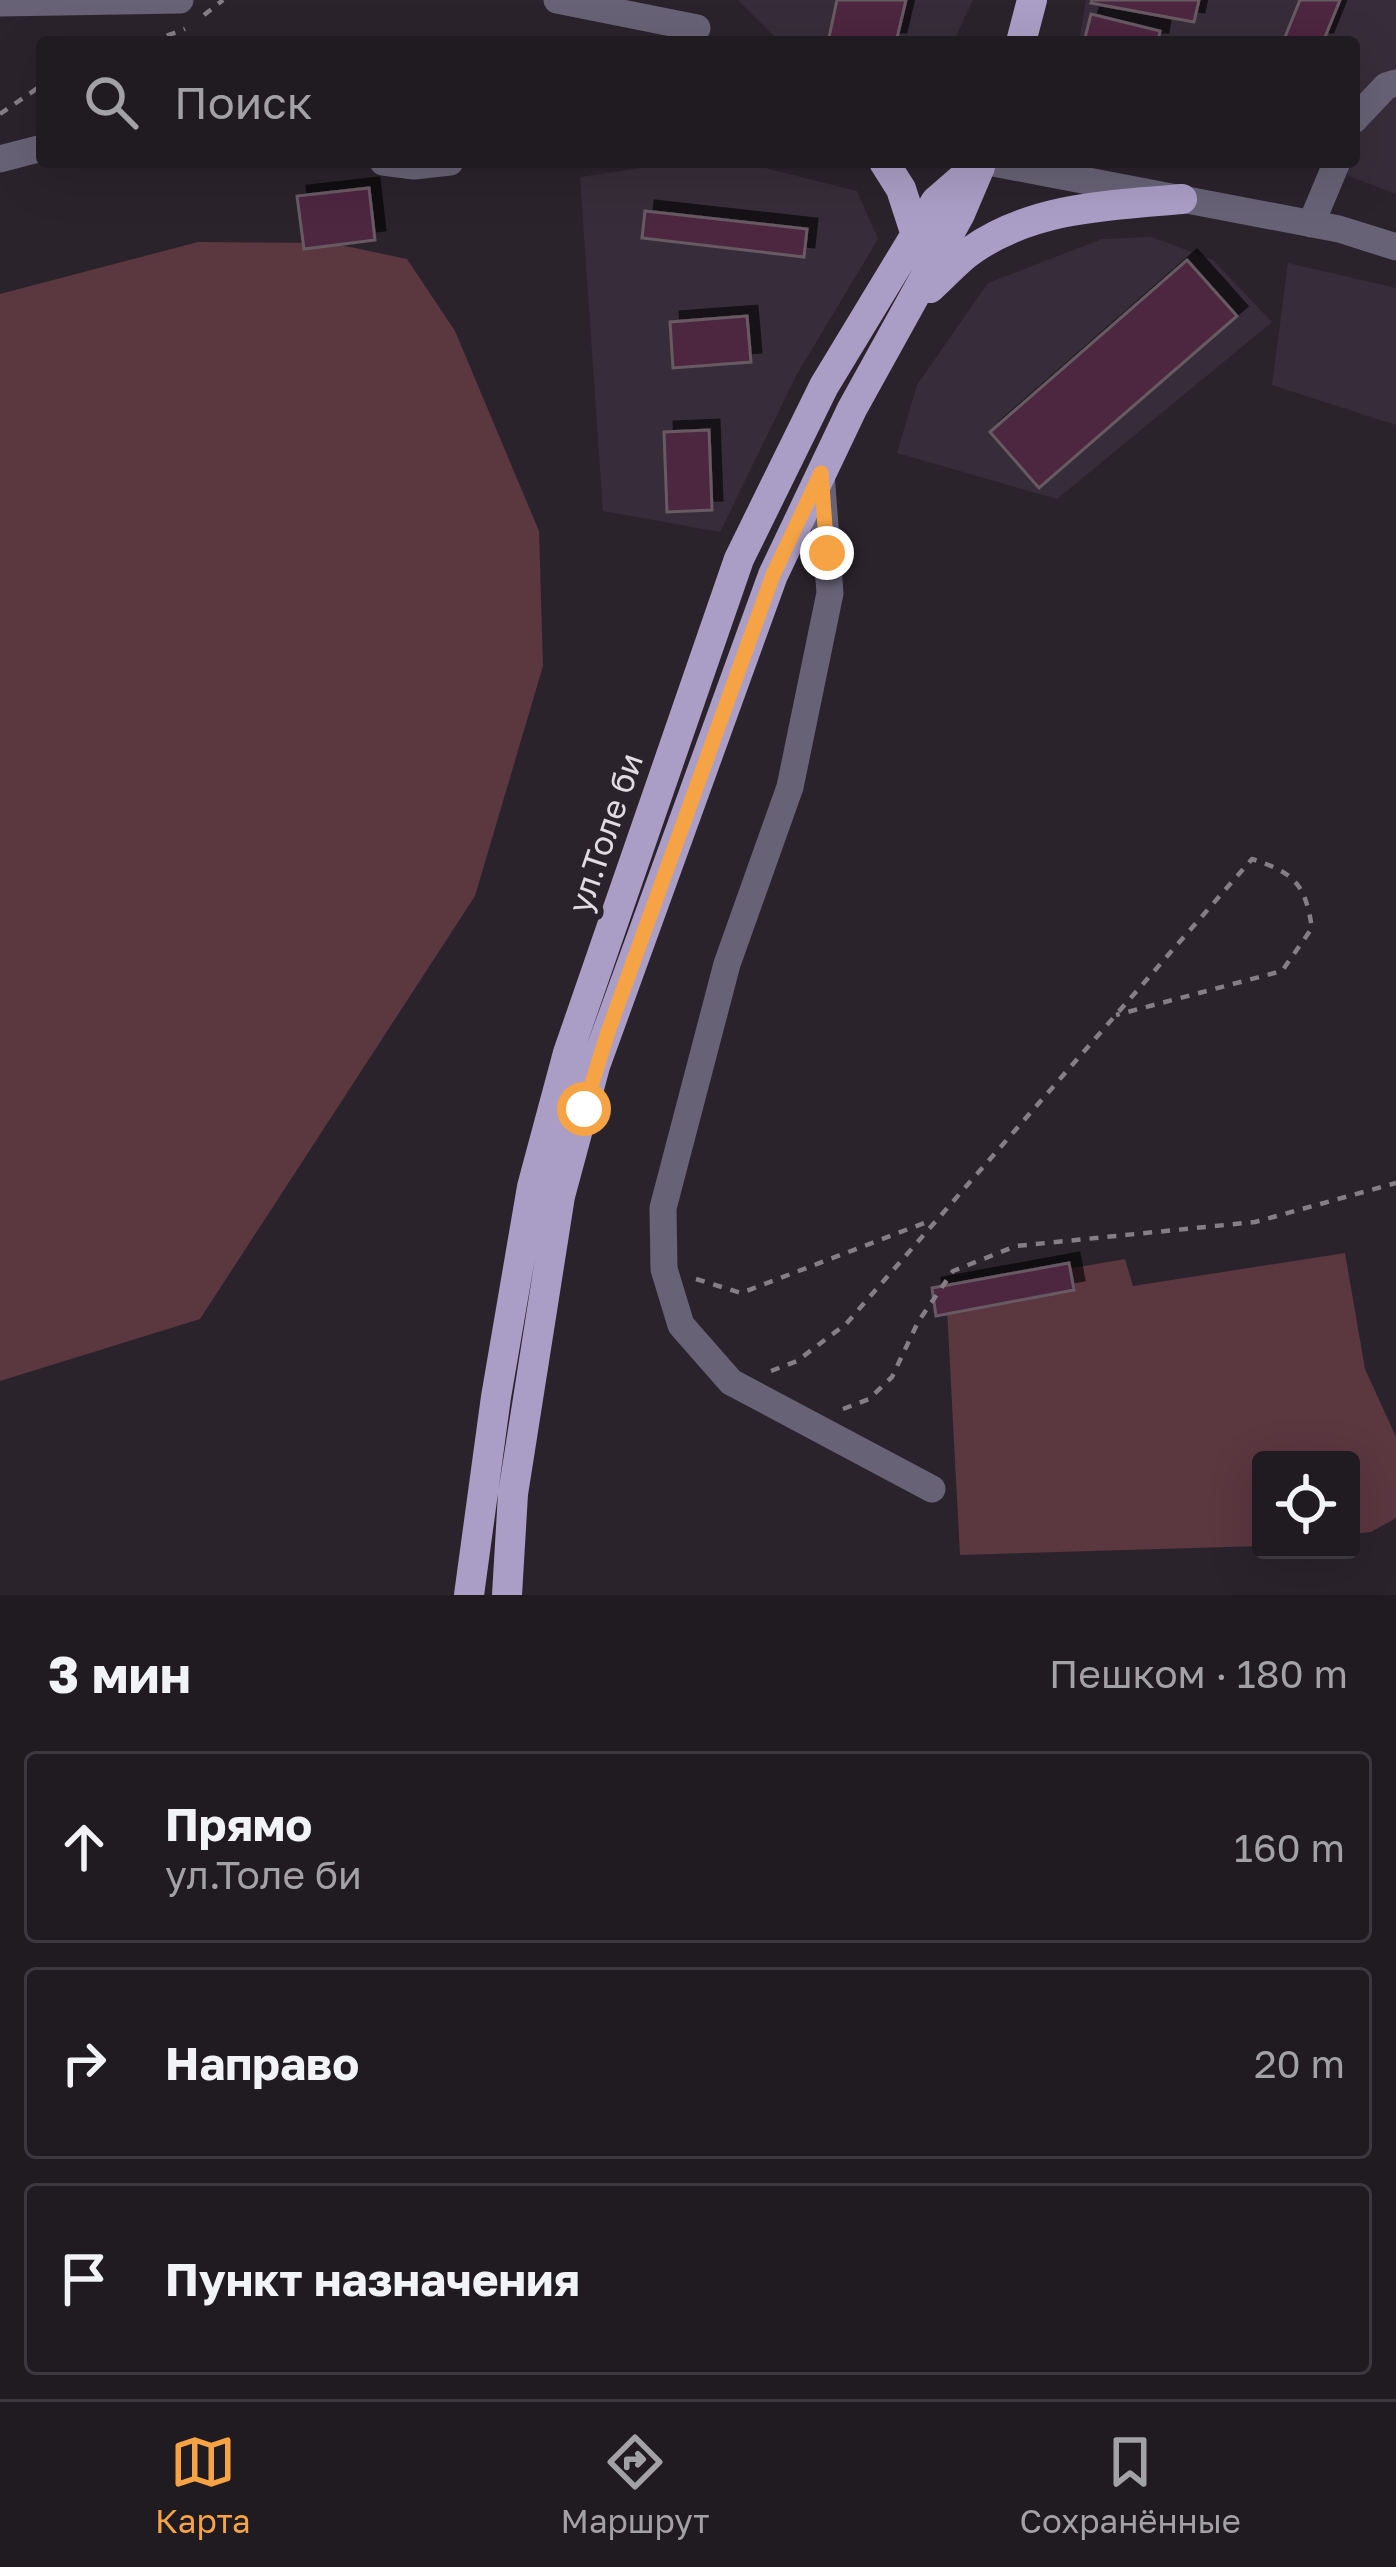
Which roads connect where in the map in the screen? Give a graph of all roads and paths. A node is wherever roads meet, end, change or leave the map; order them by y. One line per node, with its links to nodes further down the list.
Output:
1 (180, 0): 5 (street)
2 (557, 0): 6 (street)
3 (691, 0): 6 (street)
4 (1032, 0): 7 (main road)
5 (0, 3)
6 (702, 35)
7 (1023, 36)
8 (1396, 83): 11 (street)
9 (36, 89): 10 (path)
10 (0, 114)
11 (1360, 114)
12 (36, 150): 13 (street)
13 (0, 159)
14 (888, 168): 21 (main road)
15 (977, 168): 21 (main road, ул.Толе би)
16 (981, 168): 23 (main road, ул.Толе би)
17 (1016, 168): 19 (street)
18 (1334, 168): 20 (street)
19 (1182, 199): 20 (street); 23 (main road)
20 (1311, 224): 22 (street)
21 (916, 235): 32 (main road, ул.Толе би)
22 (1396, 247)
23 (908, 309): 24 (main road, ул.Толе би)
24 (821, 473): 28 (street); 33 (main road, ул.Толе би)
25 (1116, 1015): 25 (path); 27 (path)
26 (1396, 1184): 30 (path)
27 (938, 1218): 28 (path); 29 (path)
28 (664, 1249): 31 (street)
29 (766, 1373)
30 (840, 1410)
31 (932, 1489)
32 (469, 1595)
33 (507, 1595)

